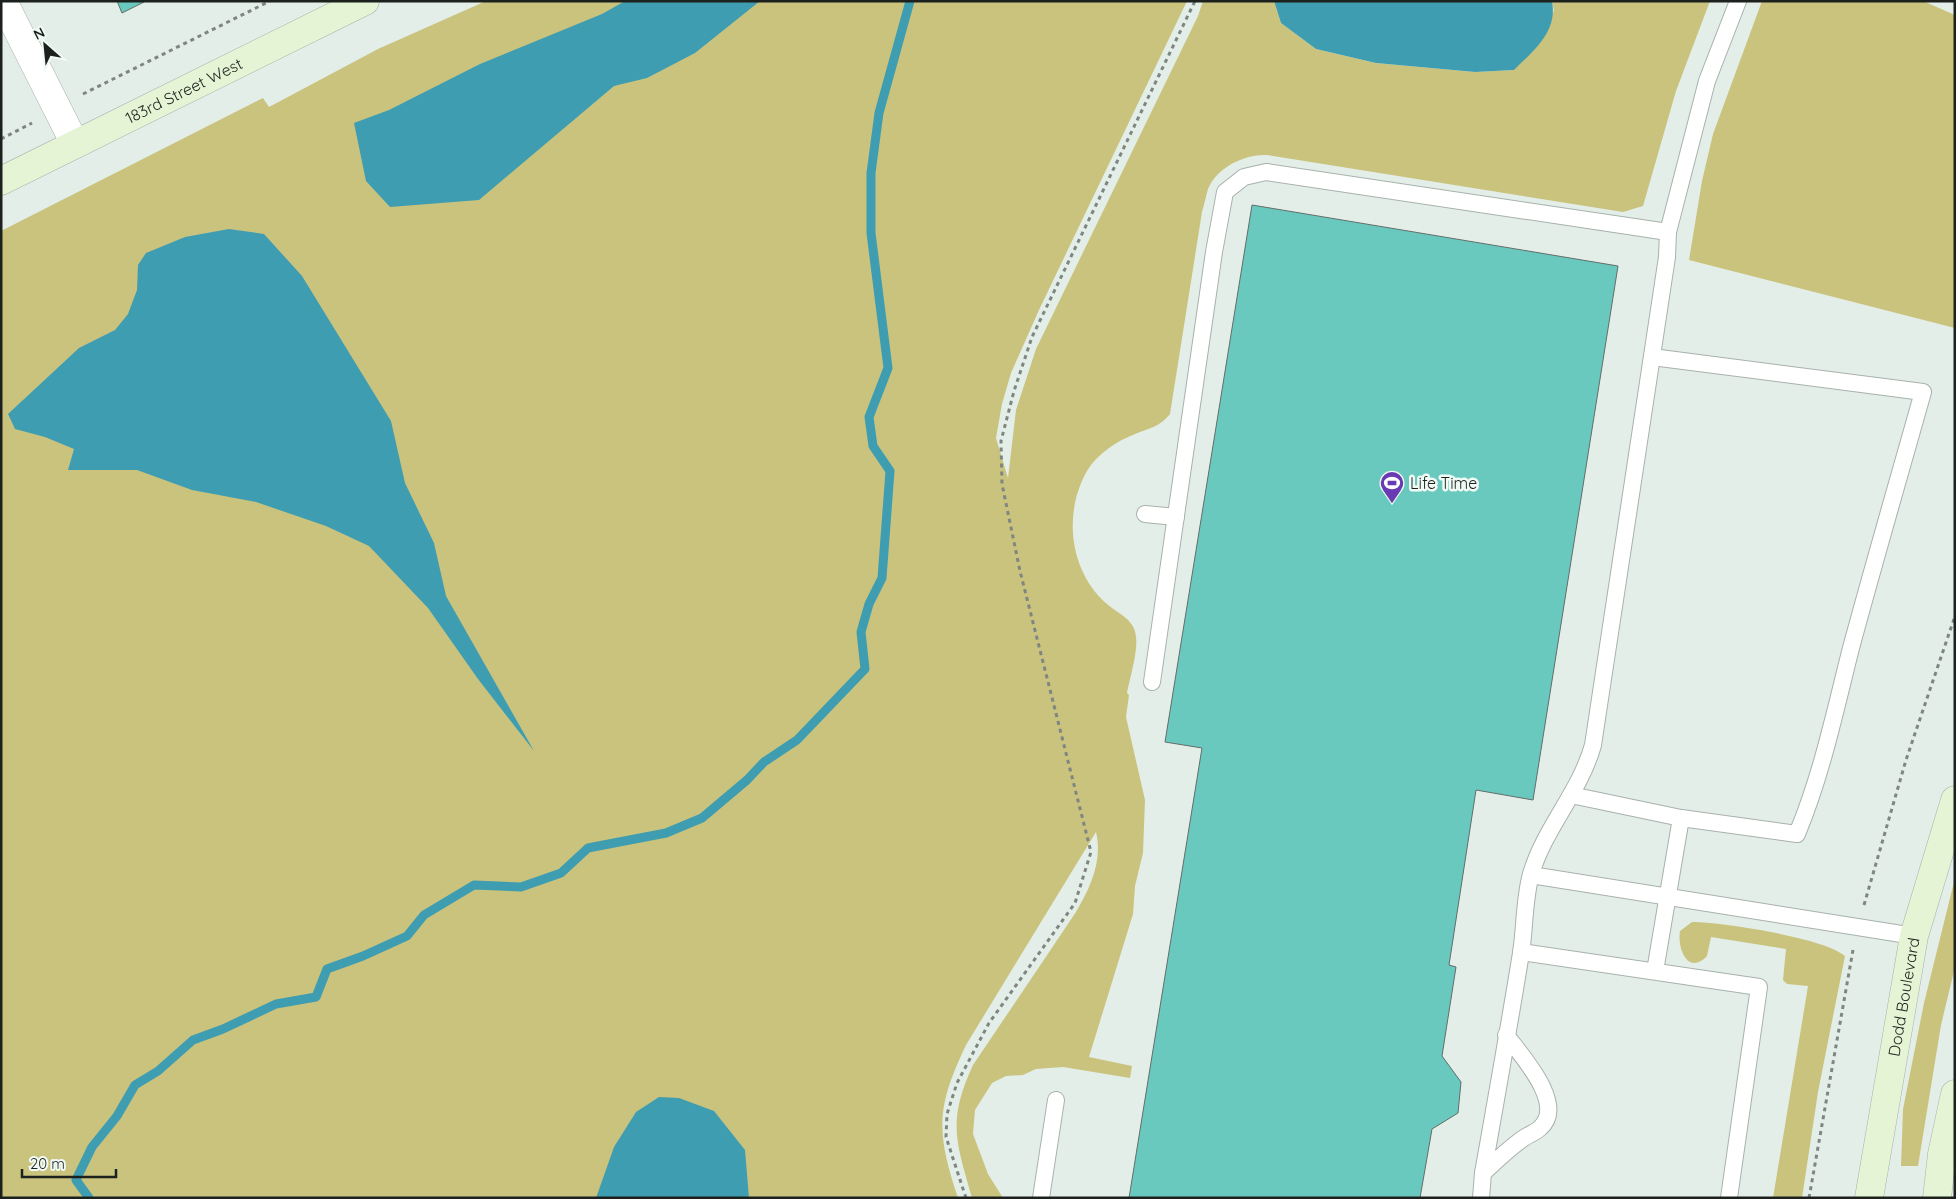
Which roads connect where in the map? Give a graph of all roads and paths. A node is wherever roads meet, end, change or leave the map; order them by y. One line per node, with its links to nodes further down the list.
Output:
1 (3, 1): 6 (street)
2 (270, 1): 6 (path)
3 (365, 1): 8 (main road, 183rd Street West)
4 (1196, 1): 27 (path)
5 (1738, 1): 10 (lane)
6 (58, 110): 7 (path); 8 (street)
7 (1, 139)
8 (75, 144): 9 (main road, 183rd Street West)
9 (1, 181)
10 (1668, 232): 11 (lane); 13 (lane)
11 (1652, 357): 15 (lane); 17 (lane)
12 (1145, 514): 13 (lane)
13 (1176, 517): 14 (lane)
14 (1152, 682)
15 (1571, 795): 17 (lane); 18 (lane)
16 (1955, 800): 20 (main road, Dodd Boulevard)
17 (1681, 818): 19 (lane)
18 (1531, 875): 19 (lane); 21 (lane)
19 (1668, 897): 20 (lane); 22 (lane)
20 (1914, 936): 31 (main road, Dodd Boulevard)
21 (1521, 952): 22 (lane); 23 (lane)
22 (1655, 971): 30 (lane)
23 (1506, 1036): 26 (lane); 26 (lane)
24 (1955, 1094): 32 (main road)
25 (1056, 1100): 28 (lane)
26 (1483, 1173): 29 (lane)
27 (966, 1198)
28 (1041, 1198)
29 (1481, 1198)
30 (1729, 1198)
31 (1869, 1198)
32 (1937, 1198)

